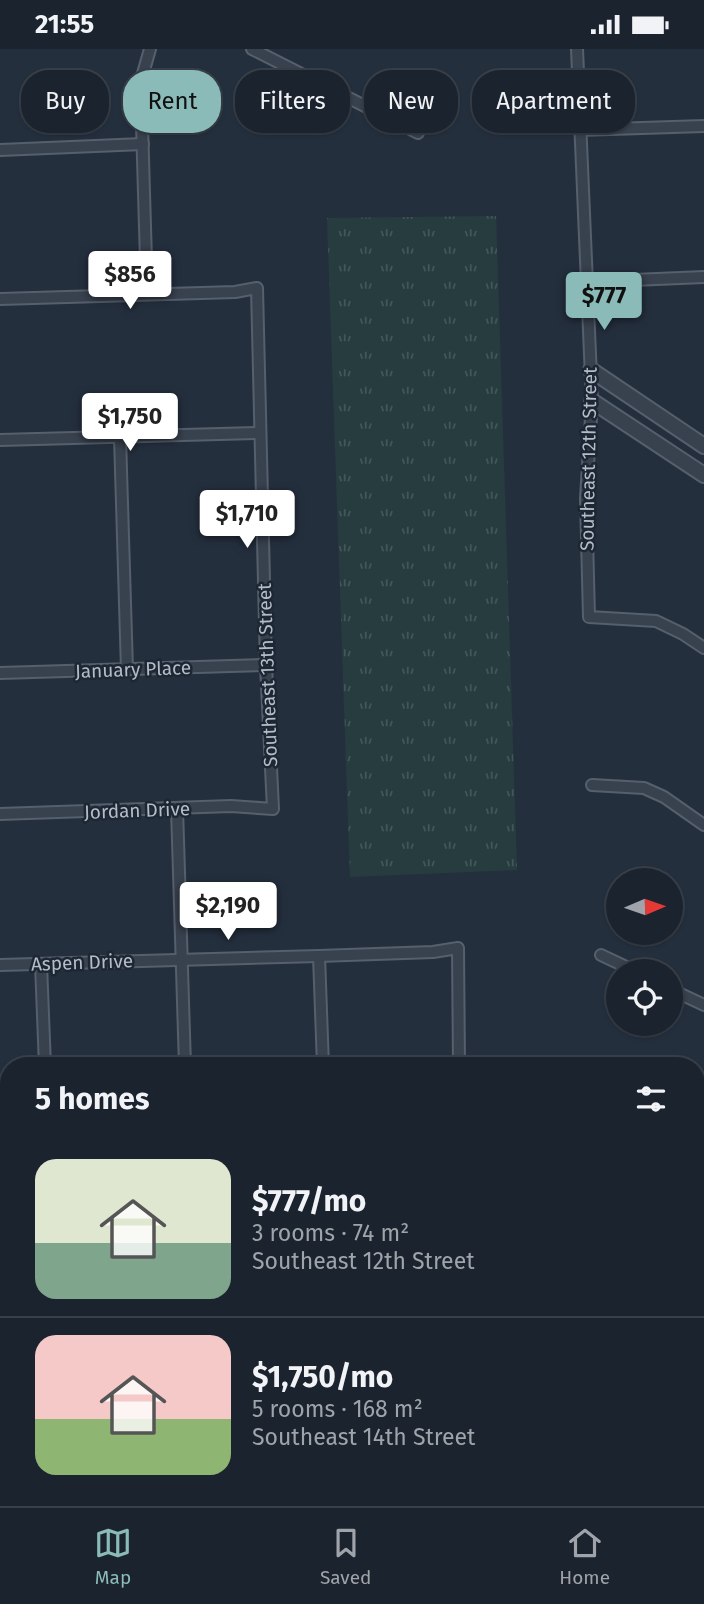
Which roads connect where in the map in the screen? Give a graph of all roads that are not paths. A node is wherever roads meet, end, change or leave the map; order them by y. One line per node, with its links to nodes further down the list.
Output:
1 (150, 49): 9 (street)
2 (252, 49): 5 (street)
3 (577, 49): 4 (street, Southeast 12th Street)
4 (578, 70)
5 (364, 106)
6 (704, 126): 7 (street)
7 (635, 129)
8 (580, 133): 12 (street, Southeast 12th Street)
9 (143, 144): 10 (street); 13 (street)
10 (0, 150)
11 (704, 277): 12 (street)
12 (586, 282): 15 (street, Southeast 12th Street)
13 (147, 294): 14 (street); 17 (street, Southeast 13th Street)
14 (0, 299)
15 (591, 370): 16 (street, Southeast 12th Street); 20 (street)
16 (592, 401): 21 (street); 22 (street, Southeast 12th Street)
17 (259, 433): 18 (street); 23 (street, Southeast 13th Street)
18 (120, 437): 19 (street); 24 (street)
19 (0, 440)
20 (704, 446)
21 (704, 475)
22 (704, 648)
23 (266, 665): 24 (street, January Place); 28 (street, Southeast 13th Street)
24 (127, 670): 25 (street, January Place)
25 (0, 673)
26 (592, 785): 30 (street)
27 (177, 808): 28 (street, Jordan Drive); 29 (street, Jordan Drive); 33 (street)
28 (274, 809)
29 (0, 814)
30 (704, 825)
31 (601, 955): 34 (street)
32 (319, 956): 33 (street, Aspen Drive); 41 (street); 42 (street, Aspen Drive)
33 (181, 958): 35 (street, Aspen Drive); 40 (street)
34 (610, 959)
35 (41, 964): 36 (street, Aspen Drive); 39 (street)
36 (0, 965)
37 (683, 995): 38 (street)
38 (704, 1005)
39 (45, 1057)
40 (185, 1057)
41 (323, 1057)
42 (459, 1057)

